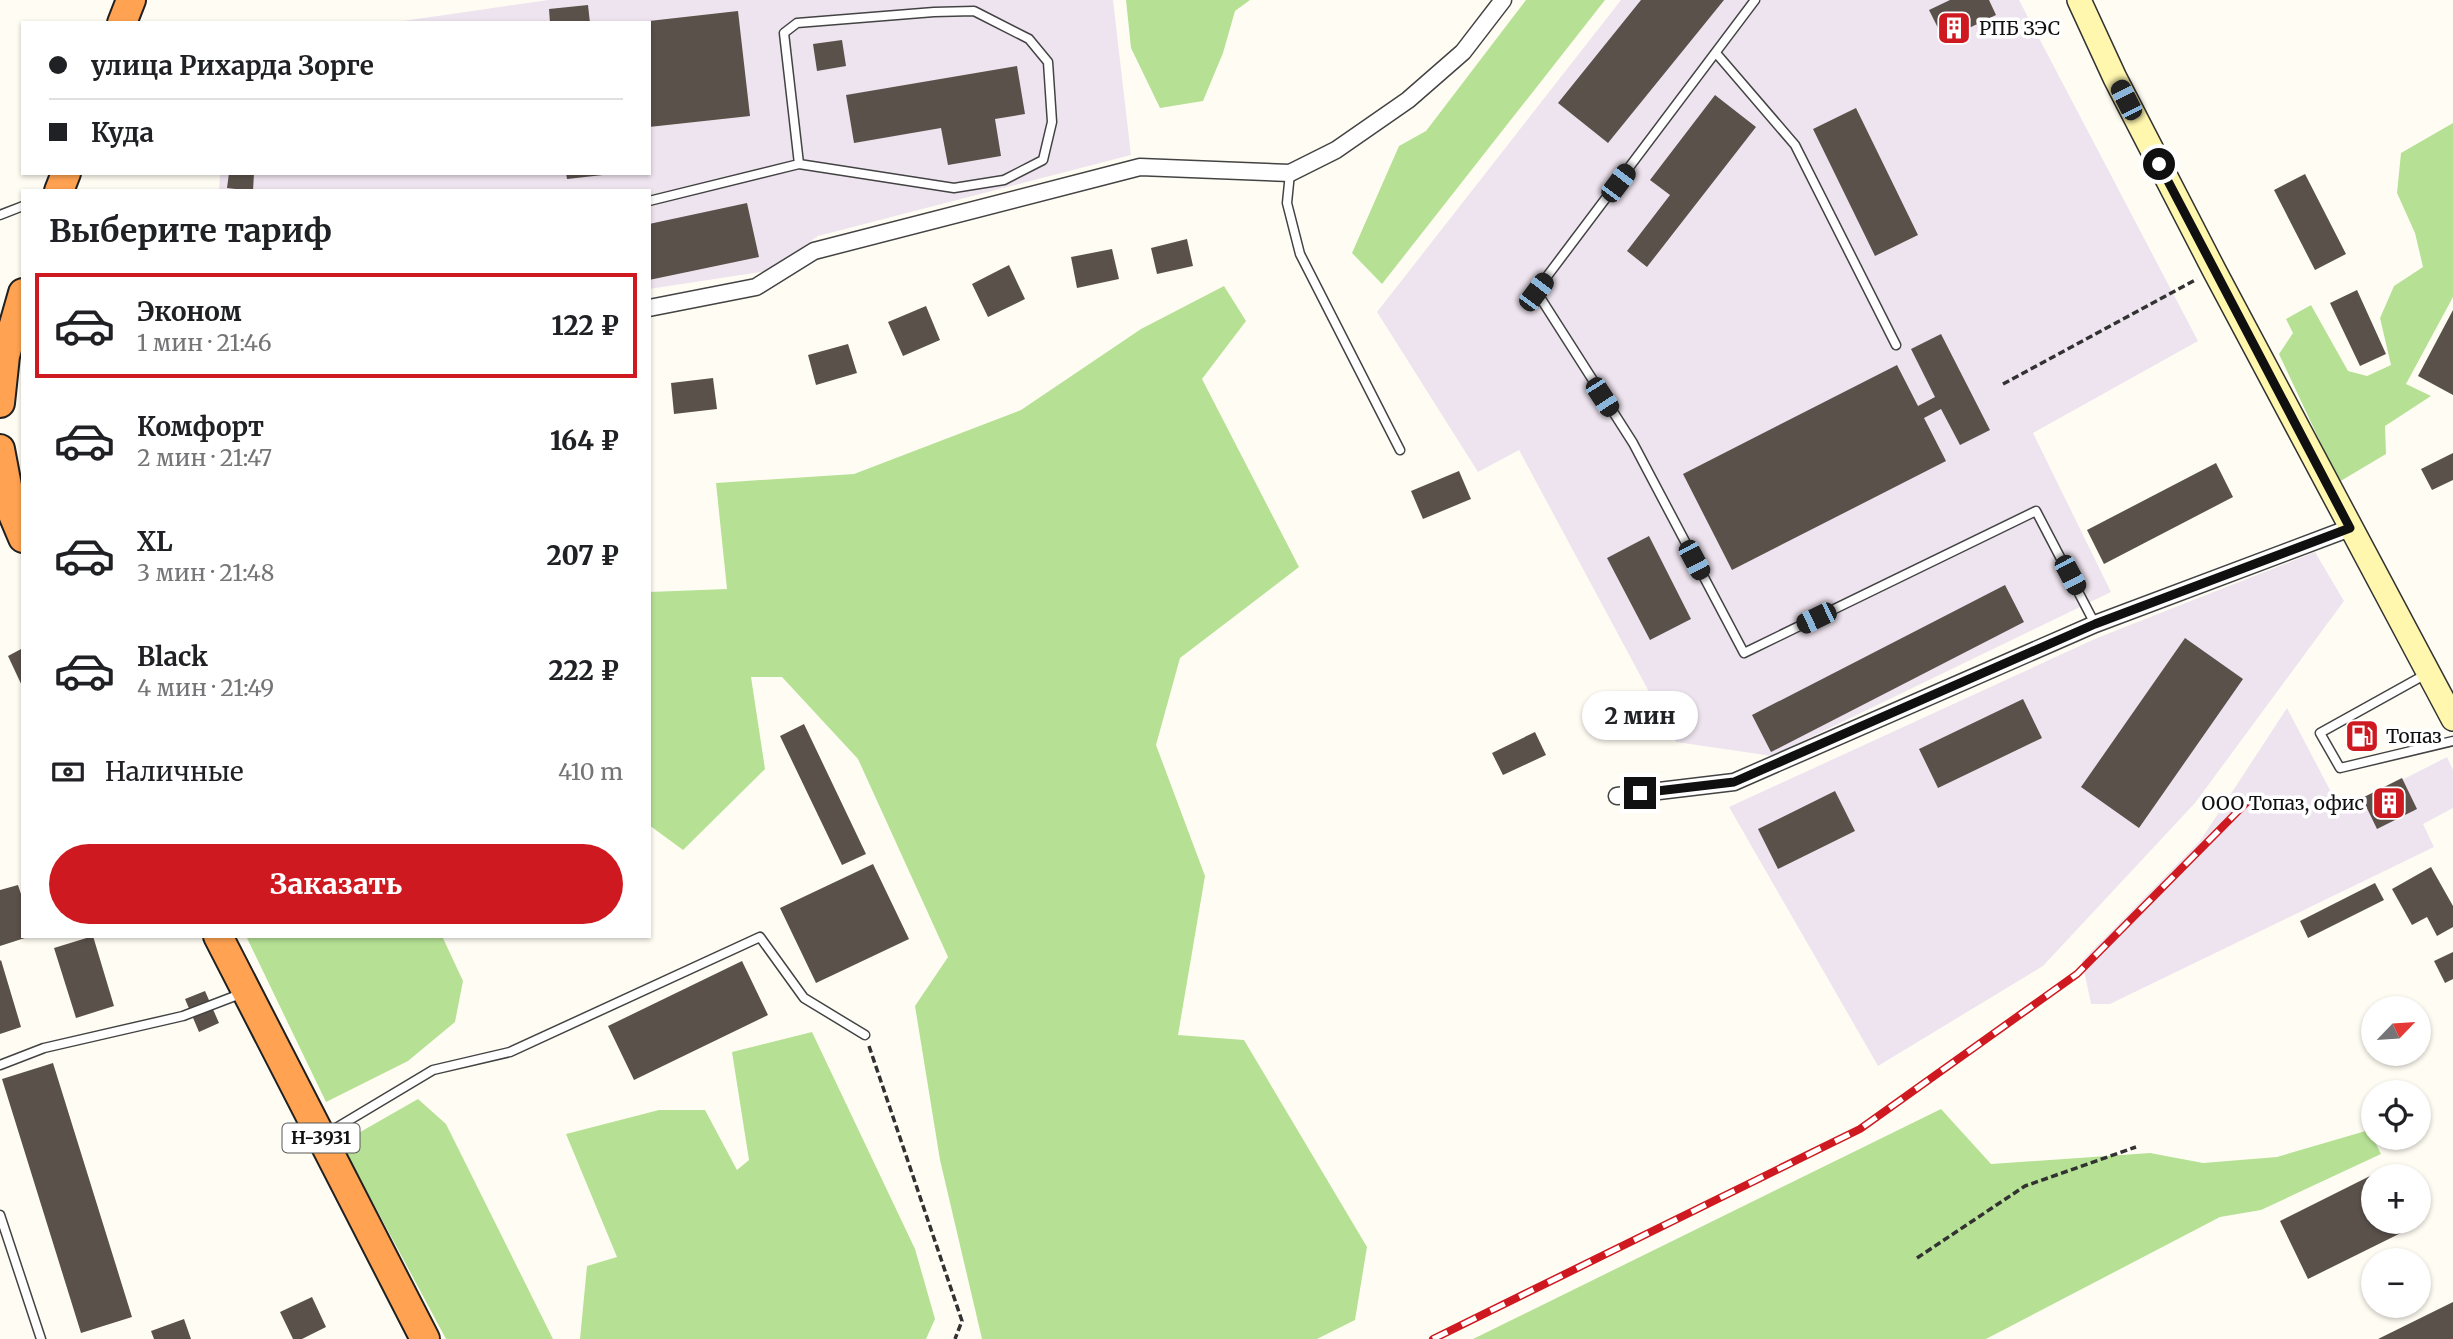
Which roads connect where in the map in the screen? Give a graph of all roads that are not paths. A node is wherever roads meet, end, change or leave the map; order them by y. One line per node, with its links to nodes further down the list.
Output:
1 (131, 0): 5 (highway)
2 (1503, 0): 8 (street)
3 (1755, 0): 6 (lane)
4 (2079, 0): 19 (main road)
5 (123, 21)
6 (1716, 53): 14 (lane); 21 (lane)
7 (799, 164): 7 (lane); 9 (lane)
8 (1290, 173): 13 (street); 17 (lane)
9 (651, 201)
10 (21, 207): 11 (lane)
11 (0, 215)
12 (21, 300): 15 (highway)
13 (651, 308)
14 (1896, 345)
15 (0, 403)
16 (0, 449): 18 (highway)
17 (1400, 450)
18 (12, 511): 20 (highway)
19 (2350, 528): 21 (street); 22 (main road)
20 (21, 533)
21 (2095, 624): 25 (street)
22 (2427, 673): 23 (main road); 24 (lane)
23 (2453, 719)
24 (2453, 741)
25 (1617, 796)
26 (219, 938): 27 (highway, Н-3931)
27 (246, 992): 29 (lane); 30 (highway, Н-3931)
28 (864, 1035): 30 (lane)
29 (0, 1065)
30 (321, 1138): 33 (highway, Н-3931)
31 (0, 1215): 32 (lane)
32 (41, 1339)
33 (425, 1339)

